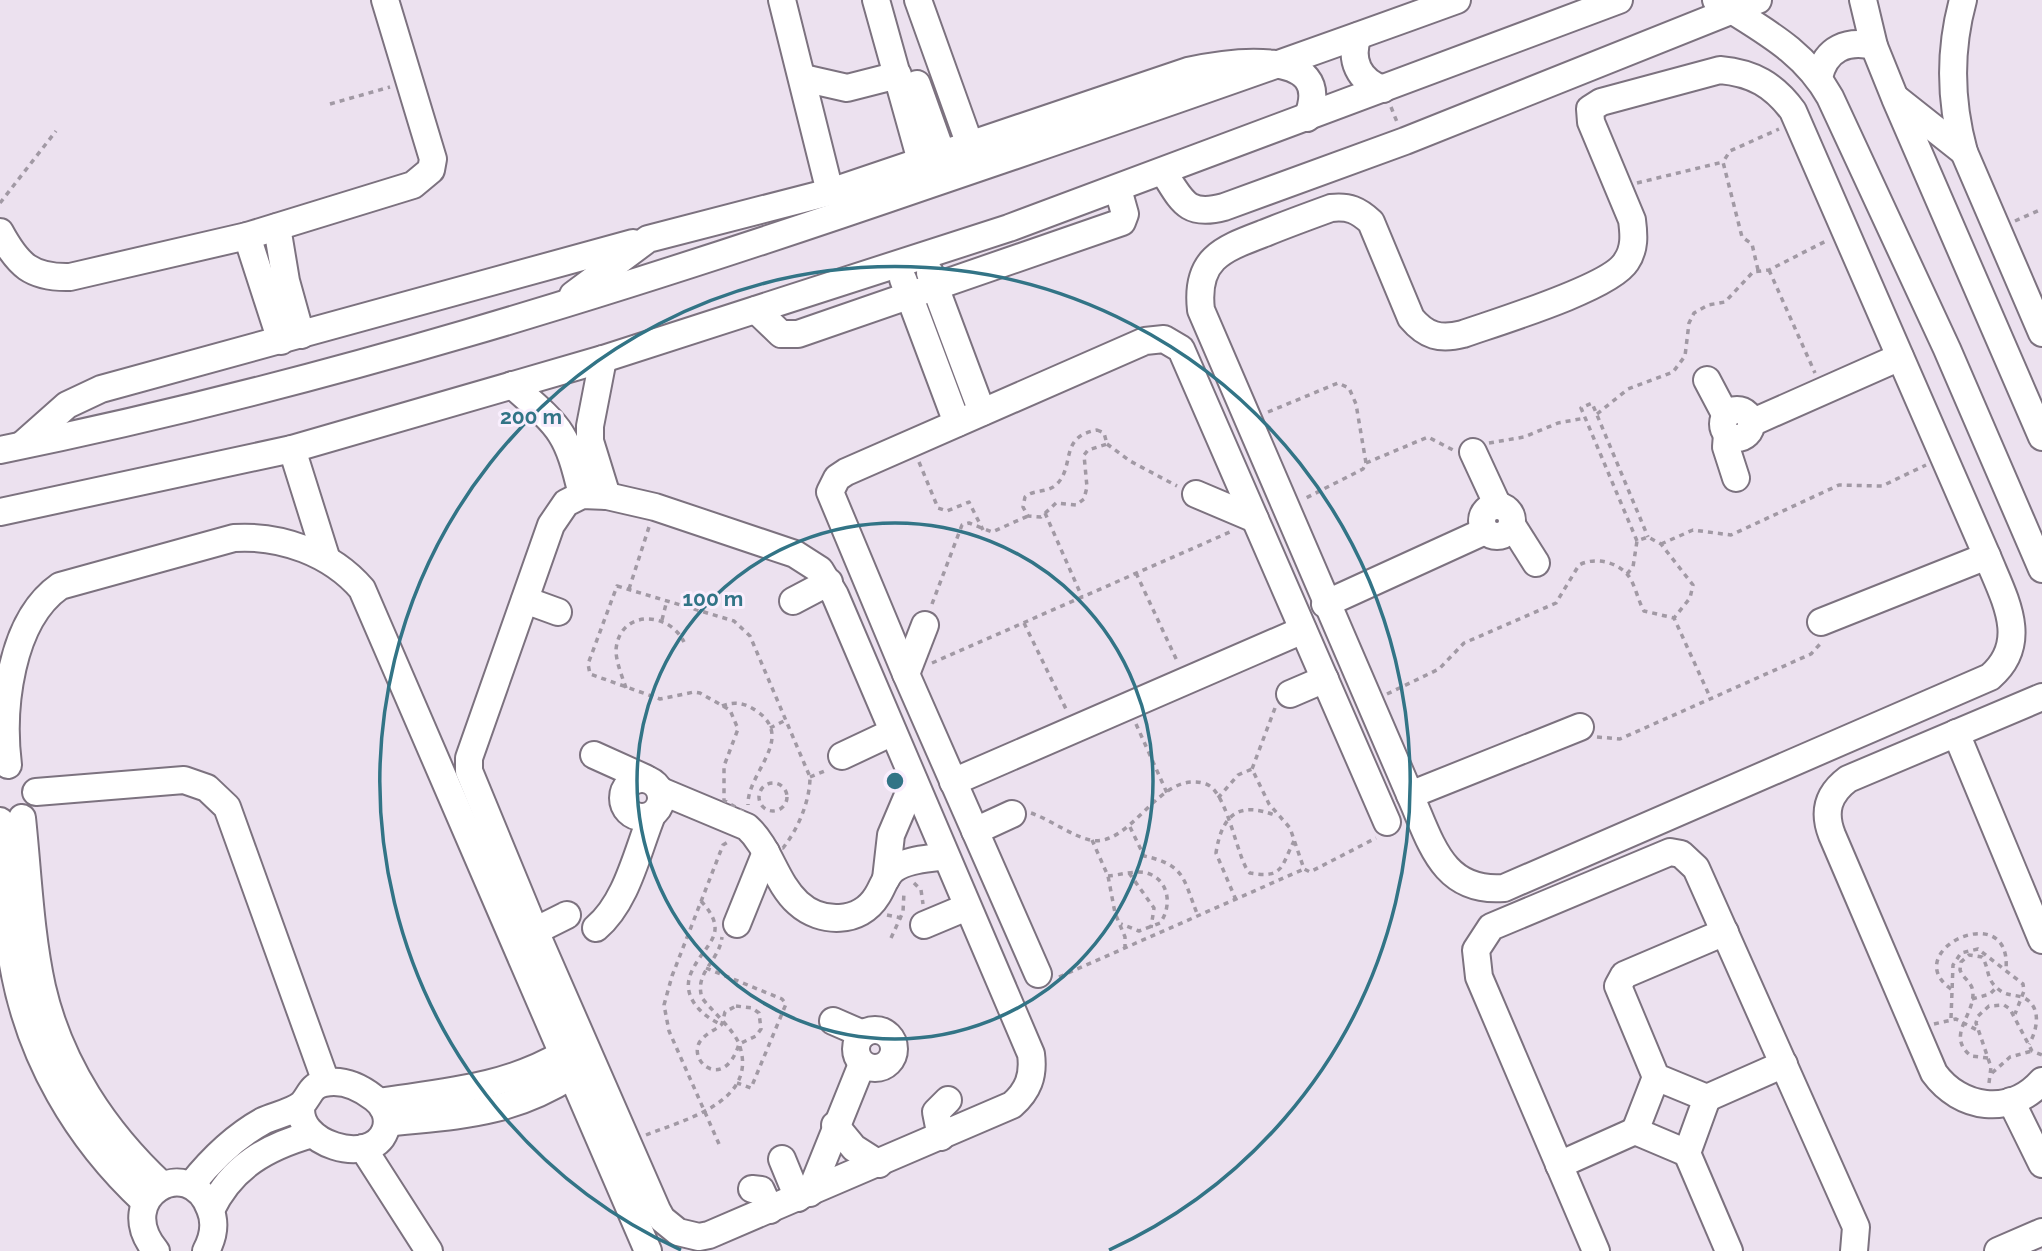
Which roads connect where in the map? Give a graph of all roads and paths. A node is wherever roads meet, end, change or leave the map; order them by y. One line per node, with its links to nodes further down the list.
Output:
1 (385, 0): 18 (street)
2 (782, 0): 17 (street)
3 (876, 0): 15 (street)
4 (888, 0): 27 (street)
5 (918, 0): 25 (street)
6 (1457, 0): 12 (street)
7 (1619, 0): 19 (street)
8 (1758, 0): 11 (street)
9 (1863, 0): 13 (street)
10 (1963, 0): 28 (street)
11 (1725, 6): 16 (street); 26 (street)
12 (1358, 36): 14 (street); 19 (street)
13 (1874, 46): 16 (street); 20 (street)
14 (1283, 64): 22 (street); 25 (street); 48 (street)
15 (898, 75): 17 (street); 27 (street)
16 (1819, 77): 52 (street)
17 (803, 78): 33 (street)
18 (409, 82): 21 (path); 36 (street)
19 (1383, 89): 22 (street); 26 (path)
20 (1895, 98): 28 (street); 66 (street)
21 (330, 104)
22 (1307, 118): 30 (street)
23 (1798, 121): 29 (path); 31 (street); 39 (street)
24 (57, 131): 34 (path)
25 (966, 134): 27 (street)
26 (1405, 141): 30 (street)
27 (932, 149): 33 (street)
28 (1964, 152): 37 (street)
29 (1723, 162): 31 (path); 44 (path)
30 (1164, 173): 32 (street)
31 (1618, 188): 62 (street)
32 (1118, 189): 42 (street); 46 (street)
33 (830, 192): 41 (street)
34 (0, 203)
35 (2042, 209): 37 (path)
36 (277, 227): 40 (street); 51 (street)
37 (1997, 229): 50 (street)
38 (0, 232): 40 (street)
39 (1846, 232): 45 (path); 54 (street)
40 (247, 236): 51 (street)
41 (648, 239): 48 (street); 51 (street)
42 (924, 256): 43 (street); 46 (street)
43 (898, 264): 47 (street); 49 (street)
44 (1758, 270): 45 (path); 59 (path)
45 (1769, 270): 57 (path)
46 (935, 287): 47 (street); 58 (street)
47 (910, 296): 49 (street); 63 (street)
48 (556, 307): 71 (street)
49 (756, 310): 53 (street)
50 (2042, 333)
51 (291, 338): 71 (street)
52 (1943, 341): 54 (street); 99 (street)
53 (603, 359): 56 (street); 80 (street)
54 (1901, 359): 57 (street); 74 (street)
55 (1707, 380): 64 (street)
56 (512, 385): 72 (street); 80 (street)
57 (1823, 391): 64 (street)
58 (982, 412): 63 (street); 88 (street)
59 (1597, 415): 60 (path); 61 (path)
60 (1585, 418): 65 (path); 73 (path)
61 (1599, 420): 65 (path); 67 (path)
62 (1248, 421): 75 (path); 83 (street)
63 (957, 423): 68 (street)
64 (1727, 425): 78 (street)
65 (1588, 426): 70 (path)
66 (2042, 437)
67 (1608, 442): 70 (path); 76 (path)
68 (912, 444): 91 (path); 117 (street)
69 (1107, 444): 79 (path); 86 (path); 87 (path)
70 (1597, 447): 77 (path)
71 (10, 448)
72 (292, 449): 85 (street); 97 (street)
73 (1473, 452): 75 (path); 89 (street)
74 (1944, 457): 95 (path); 96 (street)
75 (1366, 463): 83 (path)
76 (1621, 473): 77 (path); 81 (path)
77 (1611, 478): 84 (path)
78 (1735, 478)
79 (1191, 492): 88 (street)
80 (594, 495): 82 (street); 105 (street)
81 (1634, 504): 84 (path); 90 (path)
82 (655, 507): 102 (street); 103 (path)
83 (1285, 509): 108 (street)
84 (1624, 510): 92 (path)
85 (0, 512)
86 (1045, 513): 87 (path); 104 (path)
87 (1028, 516): 91 (path)
88 (1248, 516): 100 (path); 115 (street)
89 (1505, 516): 98 (street); 108 (street)
90 (1644, 526): 92 (path); 93 (path)
91 (984, 530): 110 (path)
92 (1633, 531): 94 (path)
93 (1648, 537): 94 (path); 95 (path)
94 (1637, 541): 101 (path)
95 (1661, 544): 111 (path)
96 (1987, 556): 113 (street); 144 (street)
97 (326, 557): 135 (street); 198 (street)
98 (1536, 563)
99 (2042, 569)
100 (1136, 573): 104 (path); 119 (path)
101 (1627, 574): 111 (path); 124 (path)
102 (829, 582): 107 (street); 131 (street)
103 (629, 589): 106 (path); 120 (path)
104 (1082, 597): 114 (path)
105 (525, 600): 109 (street); 174 (street)
106 (667, 600): 112 (path); 127 (path)
107 (793, 601)
108 (1325, 604): 124 (street)
109 (558, 612)
110 (928, 614): 117 (street)
111 (1674, 618): 122 (path)
112 (662, 620): 116 (path); 120 (path)
113 (1821, 622): 122 (path)
114 (1024, 623): 117 (path); 130 (path)
115 (1303, 630): 118 (street); 119 (street)
116 (684, 642)
117 (906, 674): 138 (street)
118 (1325, 679): 123 (street); 151 (street)
119 (1186, 680): 126 (street)
120 (626, 688): 125 (path)
121 (2042, 696): 132 (street)
122 (1710, 697): 128 (path)
123 (1284, 698): 136 (path)
124 (1369, 703): 144 (street)
125 (722, 706): 129 (path); 147 (path)
126 (1128, 706): 130 (street); 142 (path)
127 (786, 720): 129 (path); 147 (path)
128 (1580, 727): 144 (street)
129 (770, 728): 139 (path)
130 (1076, 729): 138 (street)
131 (893, 732): 134 (street); 137 (street)
132 (1956, 733): 177 (street); 192 (street)
133 (594, 755): 143 (street)
134 (842, 756)
135 (4, 766): 140 (street)
136 (1252, 769): 145 (path); 148 (path)
137 (914, 781): 158 (street); 162 (street)
138 (953, 782): 153 (street)
139 (749, 788): 141 (path); 147 (path)
140 (36, 792): 150 (street); 202 (street)
141 (761, 792): 141 (path)
142 (1167, 793): 145 (path); 152 (path)
143 (653, 795): 157 (street); 172 (street)
144 (1410, 795)
145 (1218, 798): 149 (path)
146 (1019, 813): 153 (street); 154 (path)
147 (751, 817)
148 (1282, 817): 149 (path); 155 (path)
149 (1228, 819): 155 (path); 164 (path)
150 (8, 820): 226 (street)
151 (1387, 822): 159 (path)
152 (1130, 827): 154 (path); 168 (path)
153 (975, 831): 181 (street)
154 (1092, 840): 161 (path)
155 (1294, 841): 159 (path)
156 (734, 844): 165 (path)
157 (765, 852): 162 (street); 171 (street)
158 (945, 856): 162 (street); 166 (street)
159 (1304, 869): 164 (path)
160 (1129, 873): 161 (path); 173 (path); 173 (path)
161 (1108, 876): 169 (path)
162 (886, 879)
163 (915, 884): 176 (path)
164 (1236, 900): 168 (path)
165 (701, 901): 190 (path); 211 (path)
166 (967, 907): 170 (street); 215 (street)
167 (567, 915): 174 (street)
168 (1198, 917): 178 (path)
169 (1121, 924): 173 (path); 178 (path)
170 (925, 925)
171 (730, 927): 179 (path)
172 (596, 928)
173 (1151, 929)
174 (535, 931): 216 (street)
175 (1725, 932): 199 (street); 201 (street); 223 (street)
176 (891, 938)
177 (2042, 940)
178 (1125, 950): 181 (path)
179 (706, 968): 190 (path); 203 (path)
180 (2006, 969): 183 (path); 183 (path); 184 (path)
181 (1038, 974)
182 (1996, 988): 184 (path); 185 (path); 185 (path)
183 (1952, 990): 187 (path)
184 (2021, 997): 186 (path); 194 (path)
185 (1972, 999): 189 (path)
186 (2015, 1015): 191 (path); 194 (path)
187 (1951, 1018): 189 (path); 192 (path)
188 (832, 1021): 212 (street)
189 (1962, 1022): 191 (path); 197 (path)
190 (722, 1024): 193 (path); 193 (path); 193 (path)
191 (1977, 1030): 197 (path)
192 (1917, 1033): 209 (street)
193 (739, 1044): 203 (path)
194 (2029, 1044): 195 (path)
195 (2032, 1051): 196 (path); 200 (path)
196 (2042, 1055)
197 (1988, 1058): 200 (path)
198 (567, 1064): 210 (street); 233 (street)
199 (1784, 1064): 205 (street); 236 (street)
200 (1992, 1073): 209 (path)
201 (1656, 1077): 205 (street); 213 (street)
202 (326, 1082): 208 (street); 210 (street)
203 (737, 1083): 211 (path)
204 (2040, 1092): 207 (street)
205 (1707, 1098): 219 (street)
206 (948, 1100): 215 (street)
207 (2011, 1101): 209 (street); 222 (street)
208 (302, 1104): 214 (street); 224 (street)
209 (1976, 1104)
210 (383, 1112): 218 (street)
211 (705, 1112): 216 (path); 217 (path)
212 (835, 1125): 221 (street); 227 (street)
213 (1635, 1131): 219 (street); 223 (street)
214 (312, 1134): 218 (street); 230 (street)
215 (941, 1137): 221 (street)
216 (628, 1142): 228 (street)
217 (719, 1144)
218 (363, 1148): 232 (street)
219 (1687, 1153): 235 (street)
220 (782, 1159): 227 (street)
221 (879, 1164): 227 (street)
222 (2042, 1164)
223 (1559, 1165): 234 (street)
224 (191, 1185): 226 (street); 230 (street)
225 (752, 1189): 228 (street)
226 (153, 1194): 231 (street)
227 (804, 1196): 228 (street)
228 (770, 1210)
229 (2042, 1232): 237 (street)
230 (212, 1237)
231 (148, 1248)
232 (429, 1251)
233 (648, 1251)
234 (1596, 1251)
235 (1729, 1251)
236 (1854, 1251)
237 (1998, 1251)

